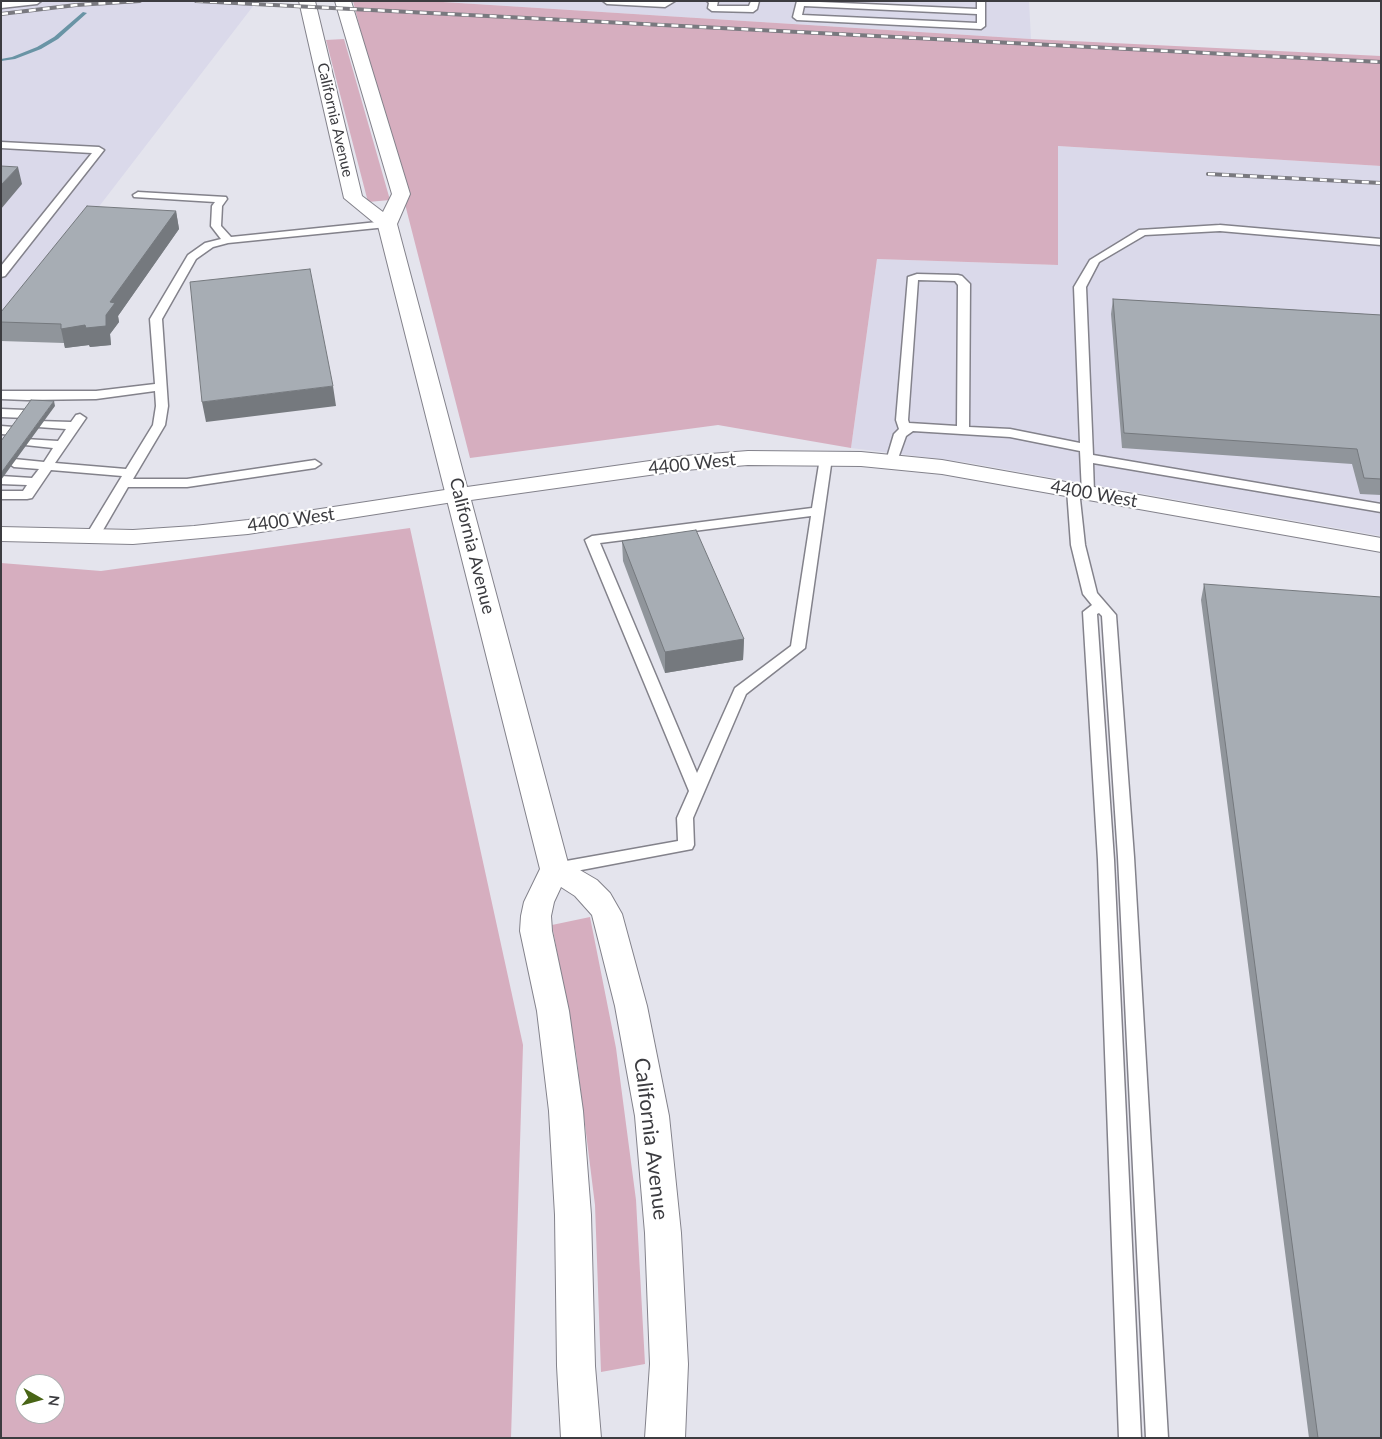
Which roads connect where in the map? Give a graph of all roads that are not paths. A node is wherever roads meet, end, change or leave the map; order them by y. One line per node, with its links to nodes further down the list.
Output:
1 (37, 1): 11 (lane)
2 (307, 1): 15 (main road, California Avenue)
3 (343, 1): 15 (main road)
4 (607, 1): 9 (lane)
5 (671, 1): 9 (lane)
6 (713, 1): 7 (lane)
7 (755, 1)
8 (981, 1): 12 (lane)
9 (627, 2)
10 (801, 2): 12 (lane); 12 (lane)
11 (1, 6)
12 (981, 12)
13 (1, 145): 18 (lane)
14 (138, 195): 16 (lane)
15 (387, 224): 16 (lane); 36 (main road, California Avenue)
16 (228, 240): 19 (lane)
17 (1381, 242): 27 (lane)
18 (1, 274)
19 (160, 387): 20 (lane); 33 (lane)
20 (1, 395)
21 (1, 413): 24 (lane)
22 (1, 421): 24 (lane)
23 (905, 429): 25 (lane); 25 (lane); 29 (lane)
24 (11, 430)
25 (962, 430): 27 (lane)
26 (68, 435): 26 (lane); 32 (lane)
27 (1086, 453): 34 (lane); 37 (lane)
28 (826, 458): 29 (main road, 4400 West); 36 (main road, 4400 West); 38 (lane)
29 (892, 461): 34 (main road, 4400 West)
30 (315, 464): 33 (lane)
31 (8, 471): 32 (lane); 32 (lane)
32 (42, 474): 33 (lane); 35 (lane)
33 (126, 478): 40 (lane)
34 (1081, 491): 41 (main road, 4400 West); 42 (lane)
35 (1, 495)
36 (458, 495): 40 (main road, 4400 West); 44 (main road, California Avenue)
37 (1381, 508)
38 (818, 512): 43 (lane); 43 (lane)
39 (1, 534): 40 (main road, 4400 West)
40 (92, 537)
41 (1381, 545)
42 (1100, 606): 47 (lane); 48 (lane)
43 (697, 792): 44 (lane)
44 (555, 869): 45 (main road); 46 (main road, California Avenue)
45 (581, 1438)
46 (665, 1438)
47 (1130, 1438)
48 (1157, 1438)

